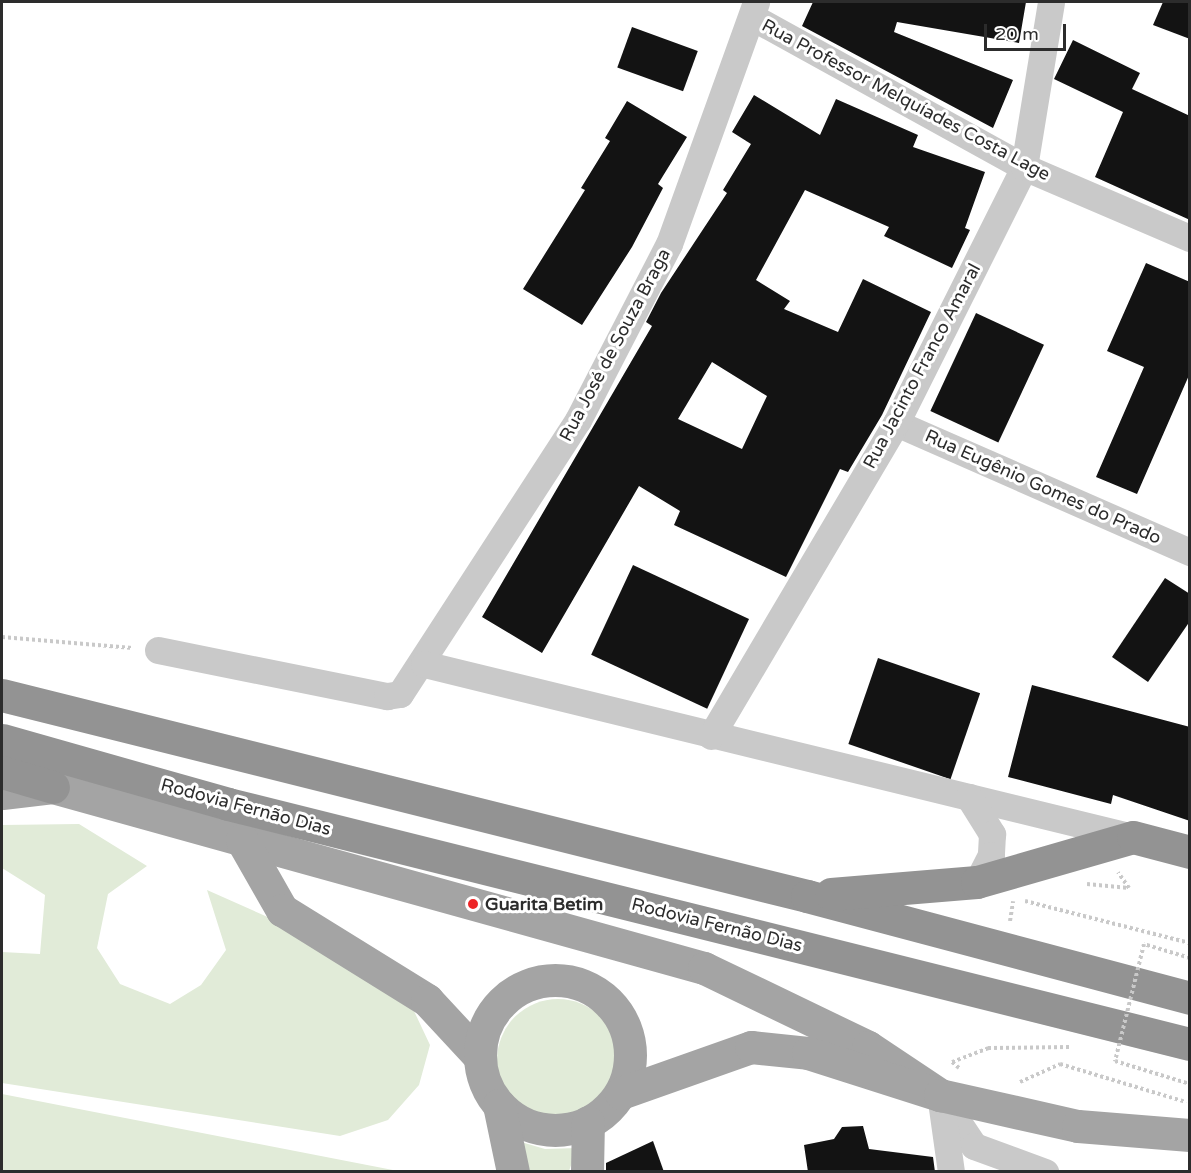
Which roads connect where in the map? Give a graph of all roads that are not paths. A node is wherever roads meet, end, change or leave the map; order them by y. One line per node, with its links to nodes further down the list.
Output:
1 (1051, 2): 3 (street, Rua Jacinto Franco Amaral)
2 (755, 10): 3 (street, Rua Professor Melquíades Costa Lage); 8 (street, Rua José de Souza Braga)
3 (1024, 166): 4 (street, Rua Professor Melquíades Costa Lage); 5 (street, Rua Jacinto Franco Amaral)
4 (1190, 238)
5 (896, 423): 6 (street, Rua Eugênio Gomes do Prado); 10 (street, Rua Jacinto Franco Amaral)
6 (1190, 552)
7 (158, 650): 8 (street, Rua José de Souza Braga)
8 (424, 664): 10 (street)
9 (2, 695): 20 (highway)
10 (711, 736): 15 (street)
11 (2, 740): 22 (highway, Rodovia Fernão Dias)
12 (2, 772): 13 (highway)
13 (53, 787): 14 (main road); 17 (main road)
14 (2, 793)
15 (969, 797): 16 (street); 19 (street)
16 (1133, 837): 18 (highway); 19 (highway)
17 (242, 840): 23 (main road, Rodovia Fernão Dias); 25 (main road)
18 (1190, 852)
19 (977, 882): 20 (highway)
20 (807, 896): 21 (highway)
21 (1190, 998)
22 (1190, 1044)
23 (479, 1056): 24 (main road); 26 (main road)
24 (621, 1092): 25 (main road); 27 (main road)
25 (940, 1095): 28 (main road); 31 (street); 32 (street)
26 (499, 1106): 27 (main road); 29 (main road)
27 (588, 1122): 30 (main road)
28 (1190, 1136)
29 (513, 1172)
30 (587, 1172)
31 (951, 1172)
32 (1045, 1172)

